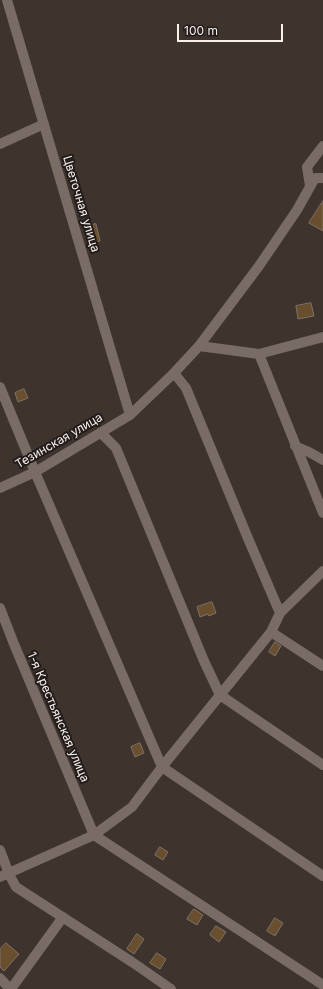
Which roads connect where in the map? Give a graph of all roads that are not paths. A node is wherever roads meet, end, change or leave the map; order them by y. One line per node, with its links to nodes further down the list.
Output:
1 (7, 0): 2 (street, Цветочная улица)
2 (44, 124): 3 (street); 12 (street, Цветочная улица)
3 (0, 144)
4 (323, 146): 6 (street)
5 (323, 178): 6 (street)
6 (310, 186): 8 (street, Тезинская улица)
7 (323, 337): 9 (street)
8 (199, 346): 9 (street); 10 (street, Тезинская улица)
9 (259, 354): 14 (street)
10 (174, 373): 12 (street, Тезинская улица); 21 (street)
11 (0, 388): 16 (street)
12 (130, 415): 13 (street, Тезинская улица)
13 (101, 433): 16 (street, Тезинская улица); 24 (street)
14 (295, 446): 15 (street); 18 (street)
15 (323, 460)
16 (35, 472): 17 (street, Тезинская улица); 26 (street)
17 (0, 488)
18 (323, 513)
19 (323, 571): 21 (street)
20 (0, 608): 27 (street, 1-я Крестьянская улица)
21 (280, 613): 22 (street)
22 (271, 632): 23 (street); 24 (street)
23 (323, 666)
24 (220, 695): 25 (street); 26 (street)
25 (323, 765)
26 (162, 767): 27 (street); 30 (street)
27 (94, 835): 29 (street); 33 (street)
28 (0, 850): 29 (street)
29 (4, 876): 31 (street)
30 (323, 876)
31 (63, 917): 34 (street); 35 (street)
32 (0, 978): 34 (street)
33 (323, 985)
34 (11, 989)
35 (171, 989)

